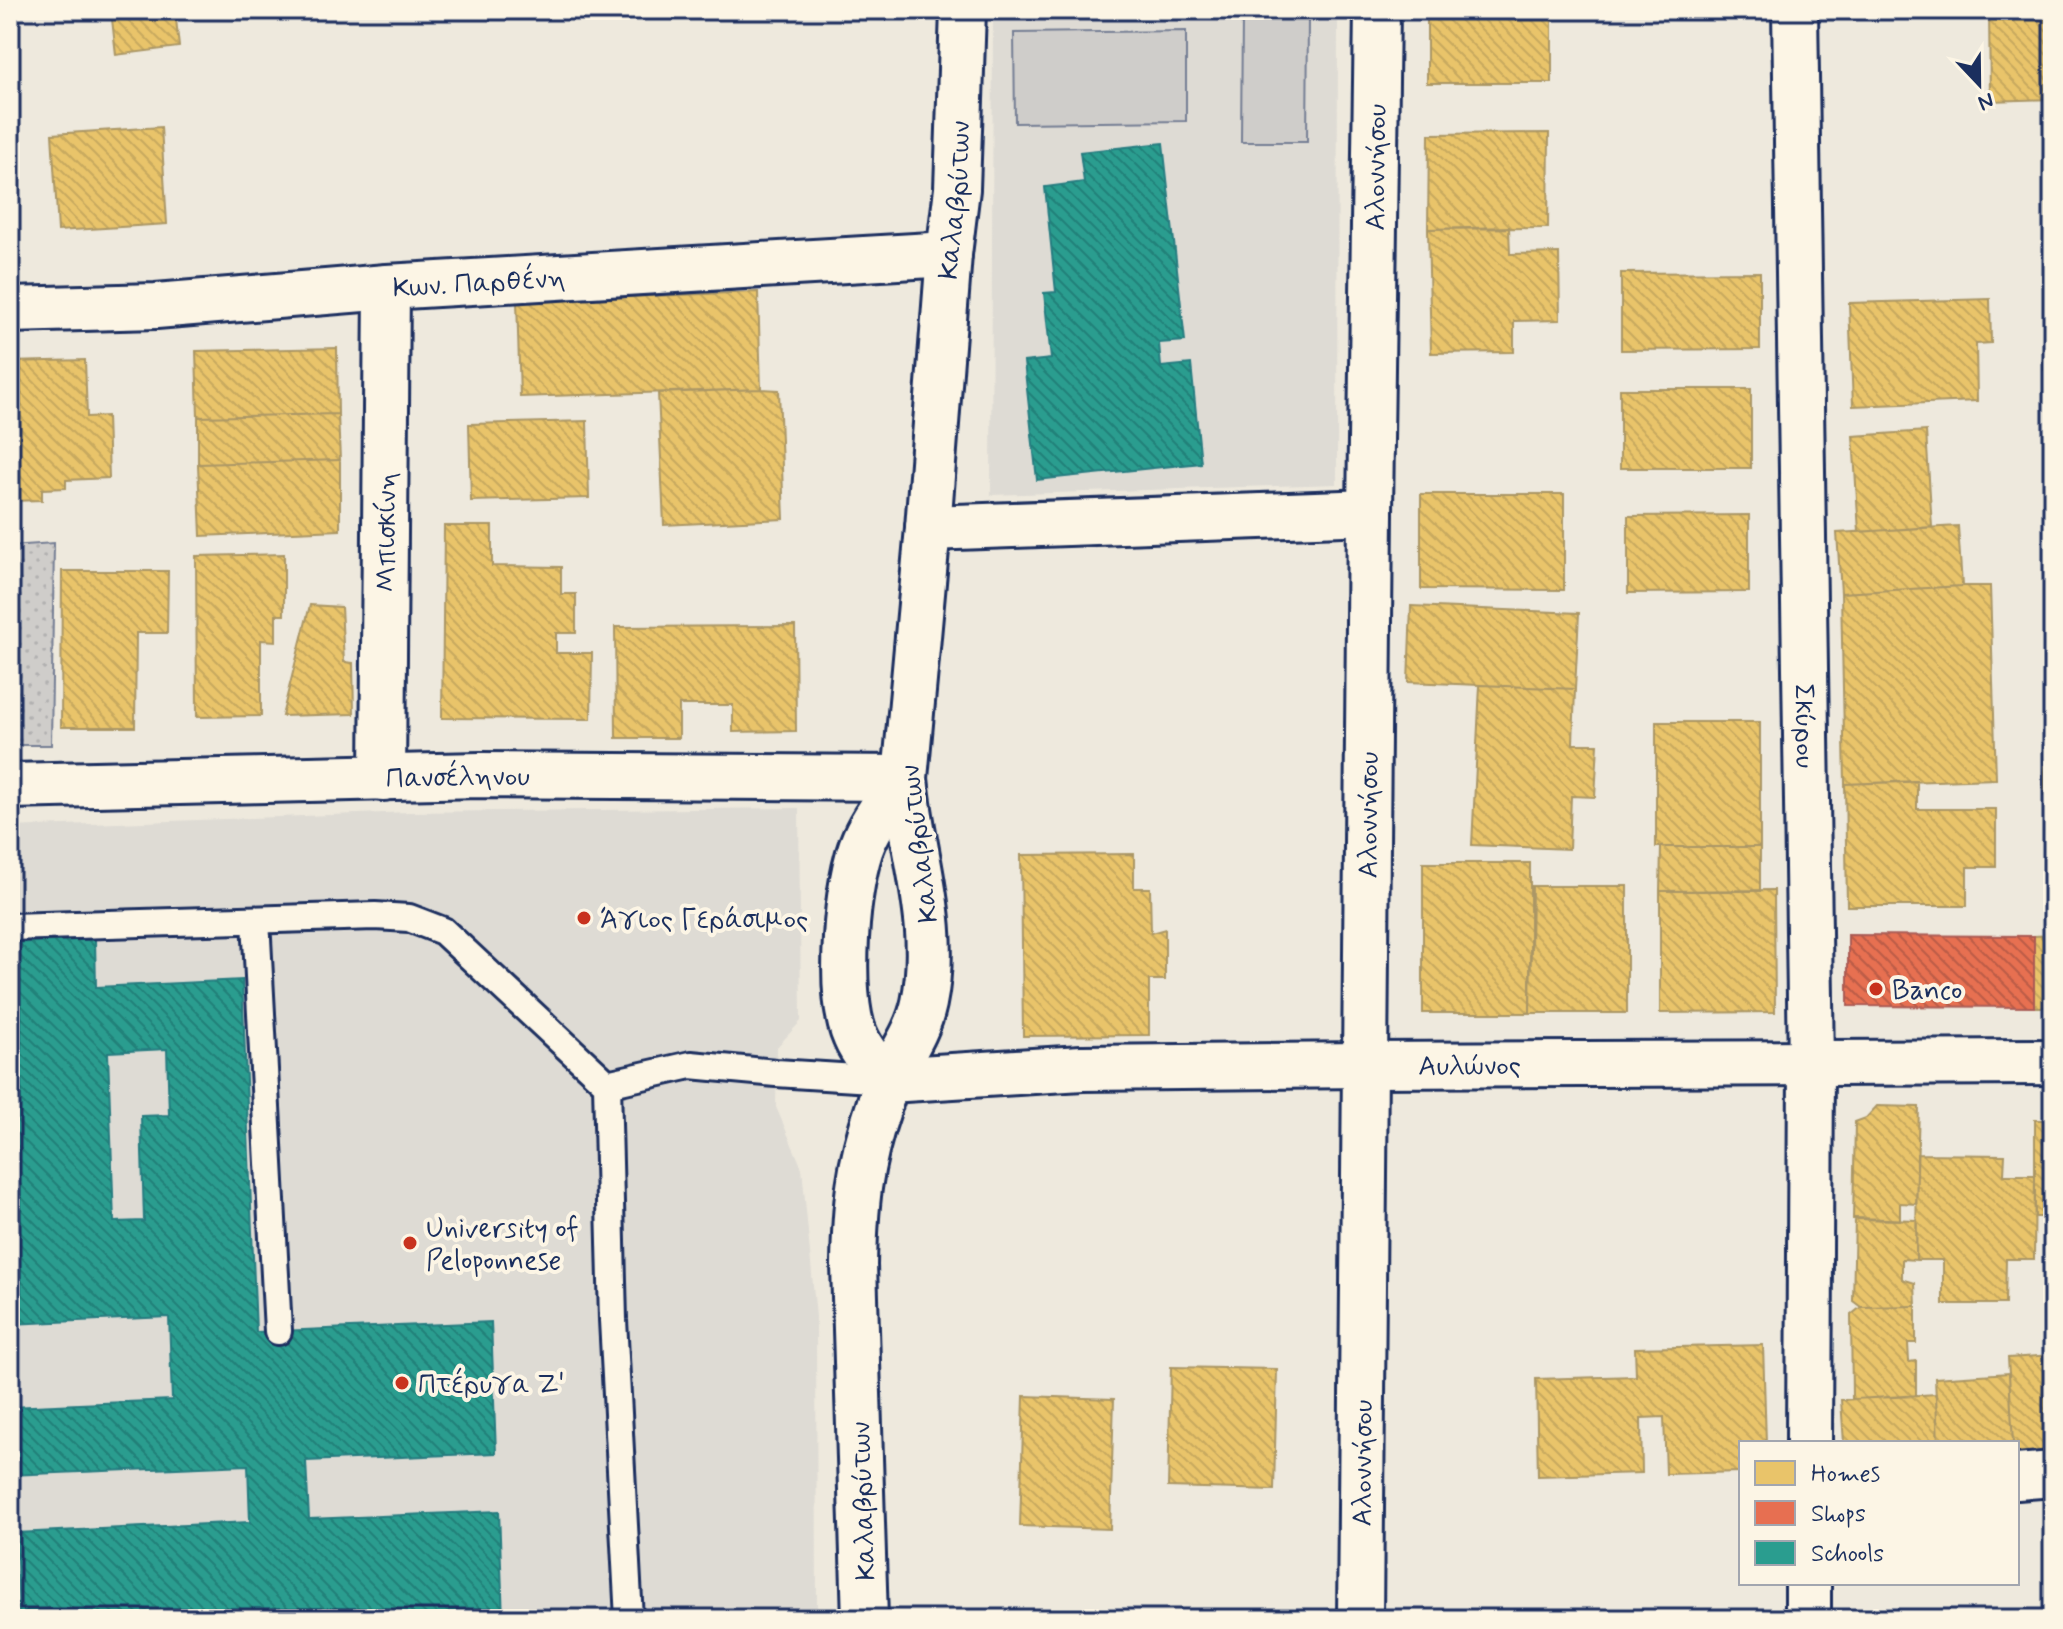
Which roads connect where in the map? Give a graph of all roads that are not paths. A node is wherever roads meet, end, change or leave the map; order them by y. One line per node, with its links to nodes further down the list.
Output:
1 (963, 10): 4 (street, Καλαβρύτων)
2 (1377, 10): 7 (street, Αλοννήσου)
3 (1795, 10): 15 (street, Σκύρου)
4 (949, 254): 5 (street, Κων. Παρθένη); 8 (street, Καλαβρύτων)
5 (387, 287): 6 (street, Κων. Παρθένη); 9 (street, Μπισκίνη)
6 (10, 310)
7 (1370, 512): 8 (street); 16 (street, Αλοννήσου)
8 (928, 528): 10 (street, Καλαβρύτων)
9 (383, 778): 10 (street, Πανσέληνου); 11 (street, Πανσέληνου)
10 (905, 778): 17 (street, Καλαβρύτων); 17 (street)
11 (10, 786)
12 (256, 920): 13 (lane); 18 (lane); 19 (lane)
13 (10, 927)
14 (2053, 1062): 15 (street, Αυλώνος)
15 (1811, 1064): 16 (street, Αυλώνος); 20 (street, Σκύρου)
16 (1365, 1065): 17 (street, Αυλώνος); 26 (street, Αλοννήσου)
17 (888, 1080): 18 (lane); 25 (street, Καλαβρύτων)
18 (607, 1084): 24 (lane)
19 (278, 1331)
20 (1809, 1441)
21 (2053, 1474): 22 (street)
22 (2019, 1477)
23 (1808, 1585): 27 (street)
24 (629, 1619)
25 (865, 1619)
26 (1360, 1619)
27 (1808, 1619)

